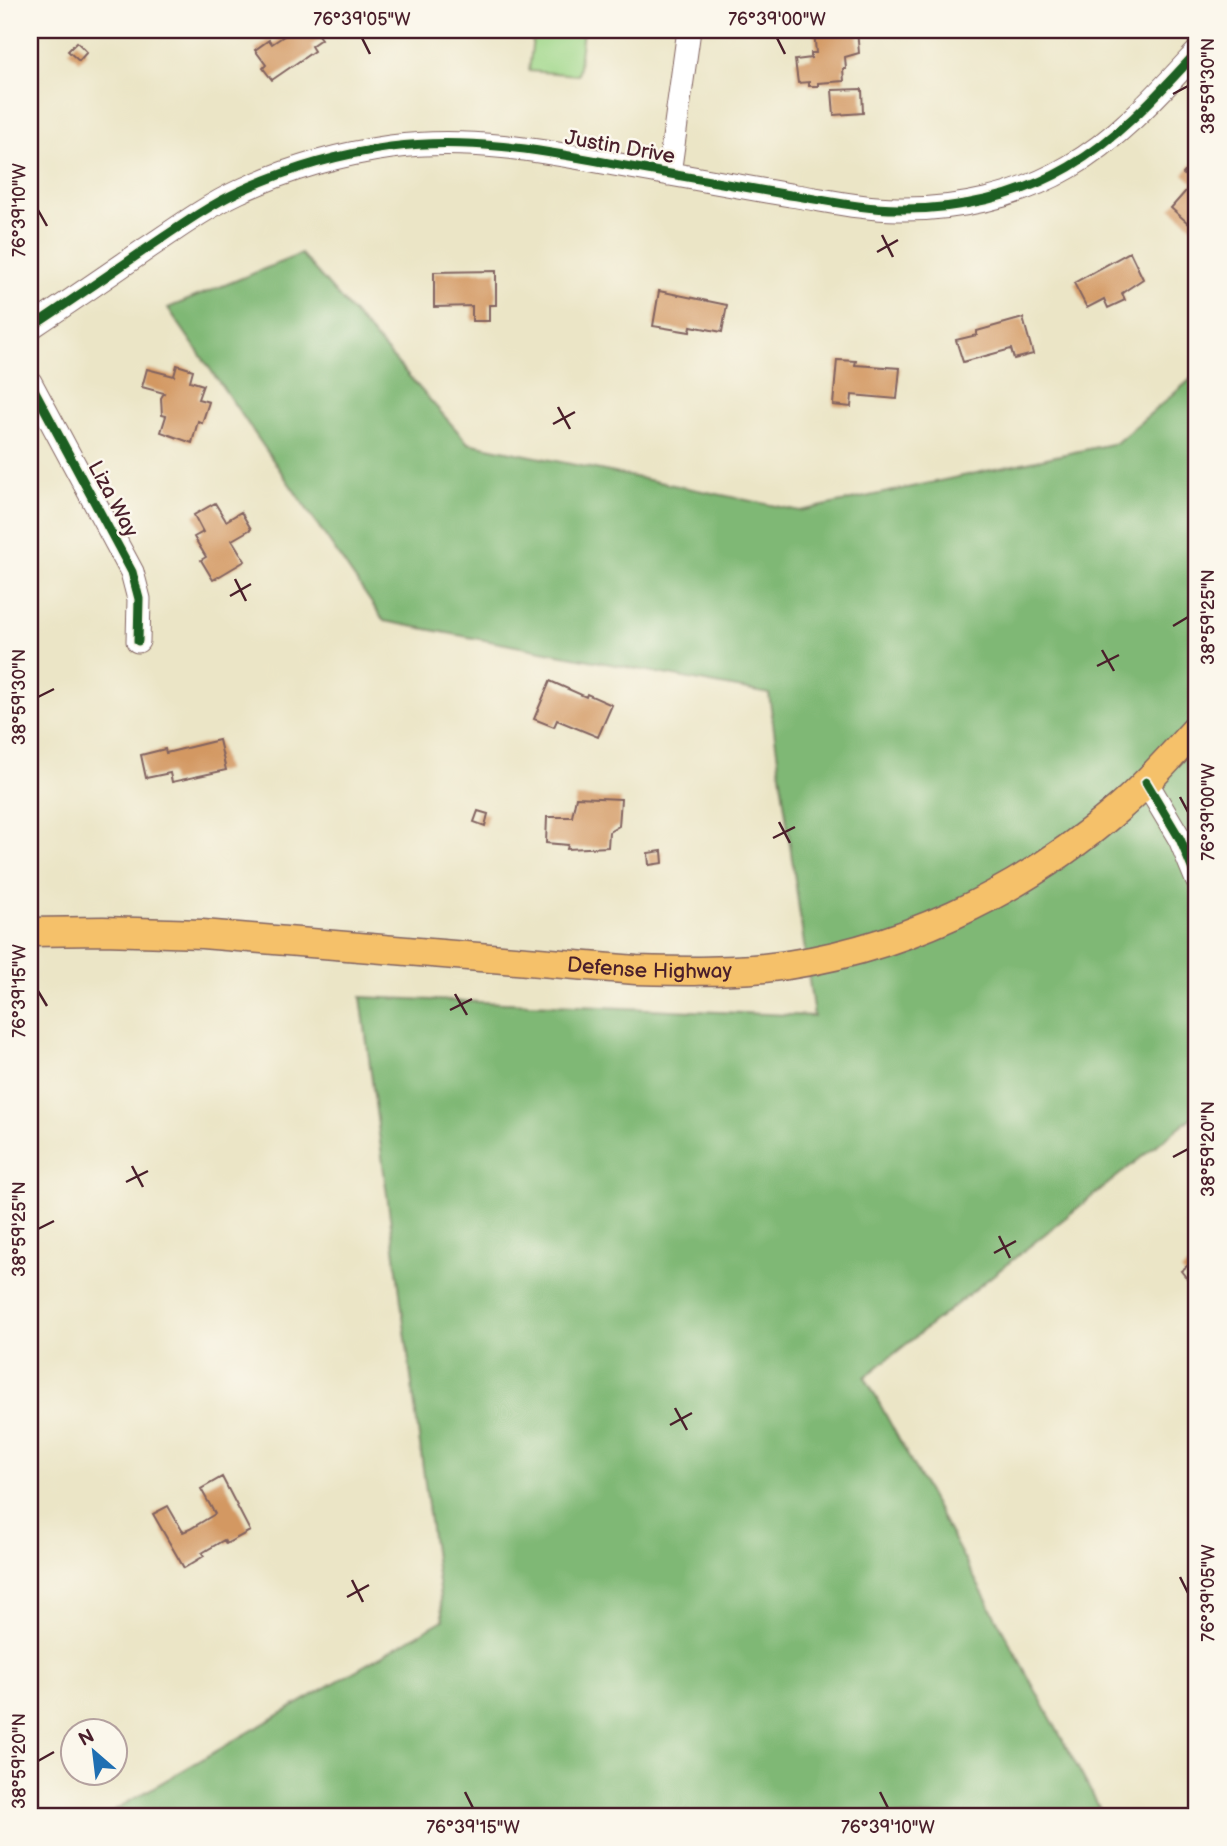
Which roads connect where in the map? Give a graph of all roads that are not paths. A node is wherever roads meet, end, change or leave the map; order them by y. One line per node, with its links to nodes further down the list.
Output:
1 (689, 30): 3 (street)
2 (1197, 52): 3 (street, Justin Drive)
3 (669, 174): 4 (street, Justin Drive)
4 (30, 328)
5 (30, 382): 6 (street, Liza Way)
6 (138, 641)
7 (1197, 728): 8 (main road, Defense Highway)
8 (1146, 782): 9 (street); 10 (main road, Defense Highway)
9 (1197, 880)
10 (30, 932)

